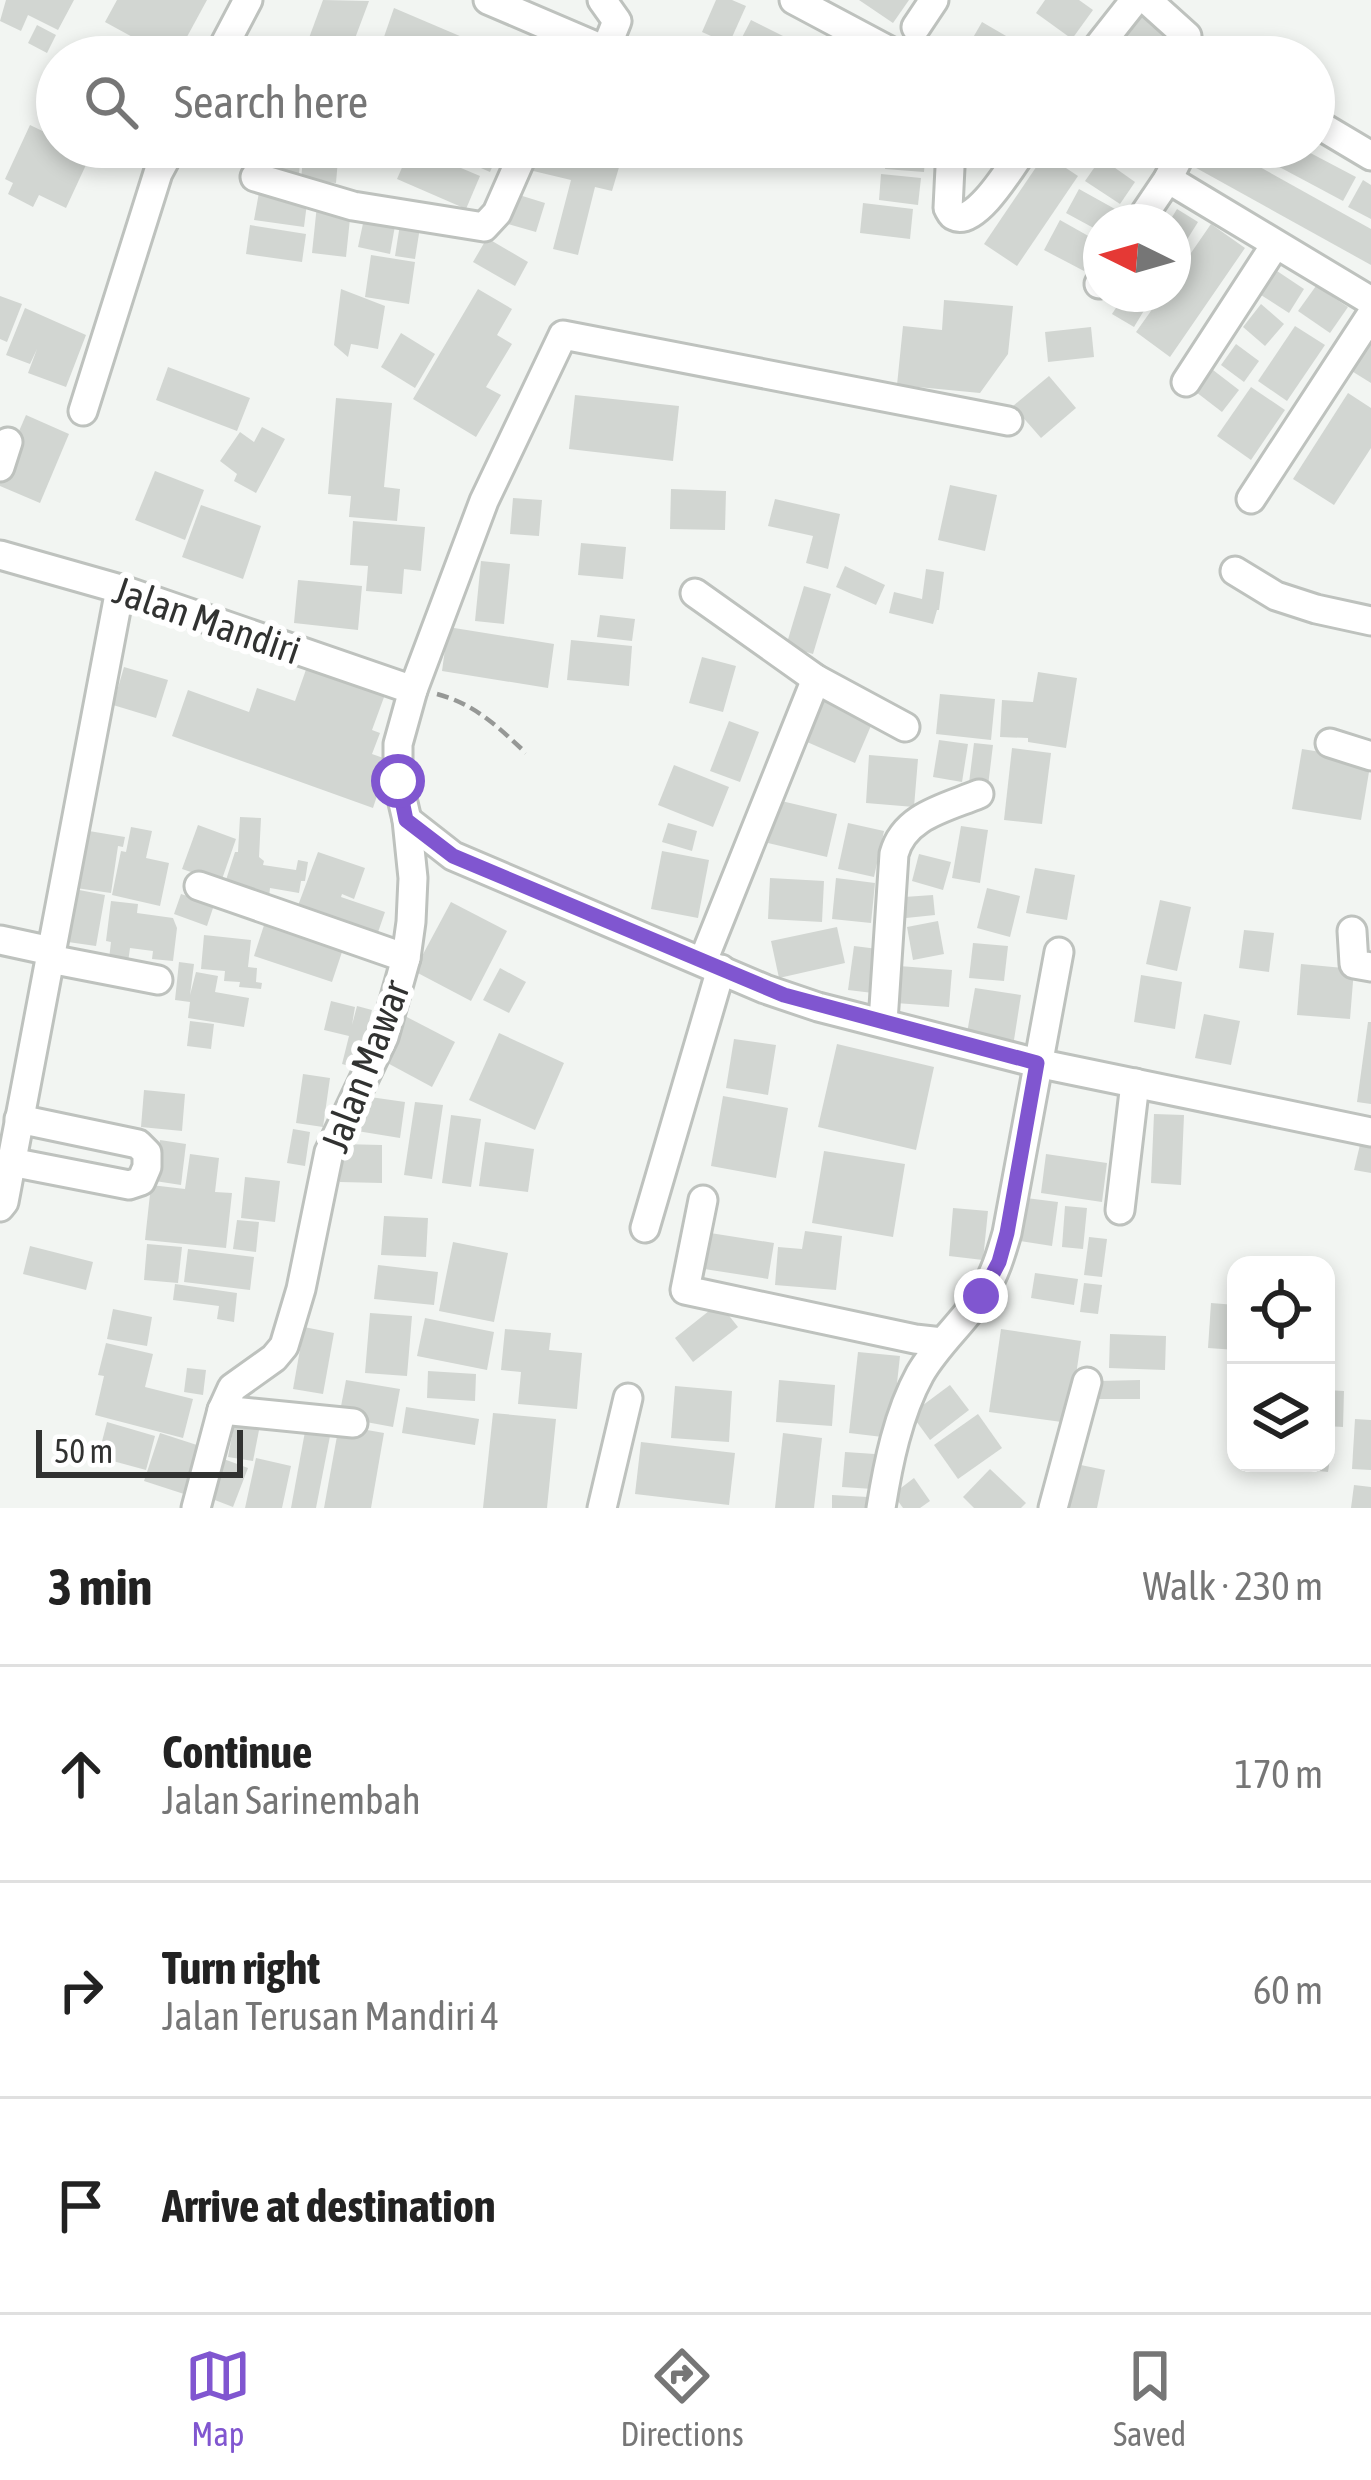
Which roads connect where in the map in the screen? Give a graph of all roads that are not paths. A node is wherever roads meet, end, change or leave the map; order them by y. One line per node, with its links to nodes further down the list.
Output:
1 (248, 0): 9 (street)
2 (488, 0): 7 (street)
3 (794, 0): 11 (street)
4 (934, 0): 8 (street)
5 (1135, 0): 12 (street)
6 (1147, 0): 13 (street)
7 (542, 10): 10 (street)
8 (916, 27)
9 (229, 36)
10 (560, 36)
11 (862, 36)
12 (1107, 36)
13 (1187, 36)
14 (1335, 135): 15 (street)
15 (1371, 156)
16 (161, 168): 28 (street)
17 (516, 168): 21 (street)
18 (950, 168): 19 (street)
19 (1010, 168)
20 (1173, 168): 22 (street)
21 (255, 177)
22 (1168, 178): 23 (street); 24 (street)
23 (1151, 204)
24 (1275, 245): 25 (street); 27 (street)
25 (1371, 301)
26 (1371, 316): 30 (street)
27 (1186, 382)
28 (83, 411)
29 (1008, 421): 37 (street, Jalan Mawar)
30 (1251, 499)
31 (0, 555): 33 (street, Jalan Mandiri)
32 (1234, 571): 35 (street)
33 (120, 590): 37 (street, Jalan Mandiri); 47 (street)
34 (695, 592): 36 (street)
35 (1371, 621)
36 (816, 680): 38 (street); 49 (street)
37 (413, 690): 42 (street, Jalan Mawar)
38 (904, 728)
39 (1330, 743): 40 (street)
40 (1371, 756)
41 (979, 794): 52 (street)
42 (406, 820): 48 (street, Jalan Mawar); 49 (street)
43 (199, 886): 48 (street)
44 (1352, 931): 50 (street)
45 (0, 940): 47 (street)
46 (1059, 952): 53 (street)
47 (50, 955): 51 (street); 55 (street)
48 (406, 958): 65 (street, Jalan Mawar)
49 (712, 965): 52 (street); 61 (street)
50 (1371, 967)
51 (158, 980)
52 (883, 1022): 53 (street)
53 (1037, 1063): 54 (street); 62 (street)
54 (1135, 1083): 56 (street); 60 (street)
55 (14, 1102): 57 (street); 57 (street)
56 (1371, 1132)
57 (11, 1162): 59 (street)
58 (703, 1200): 62 (street)
59 (0, 1207)
60 (1120, 1210)
61 (645, 1228)
62 (942, 1342): 69 (street)
63 (1088, 1382): 70 (street)
64 (628, 1398): 68 (street)
65 (222, 1410): 66 (street); 67 (street, Jalan Mawar)
66 (353, 1423)
67 (196, 1508)
68 (602, 1508)
69 (881, 1508)
70 (1053, 1508)

